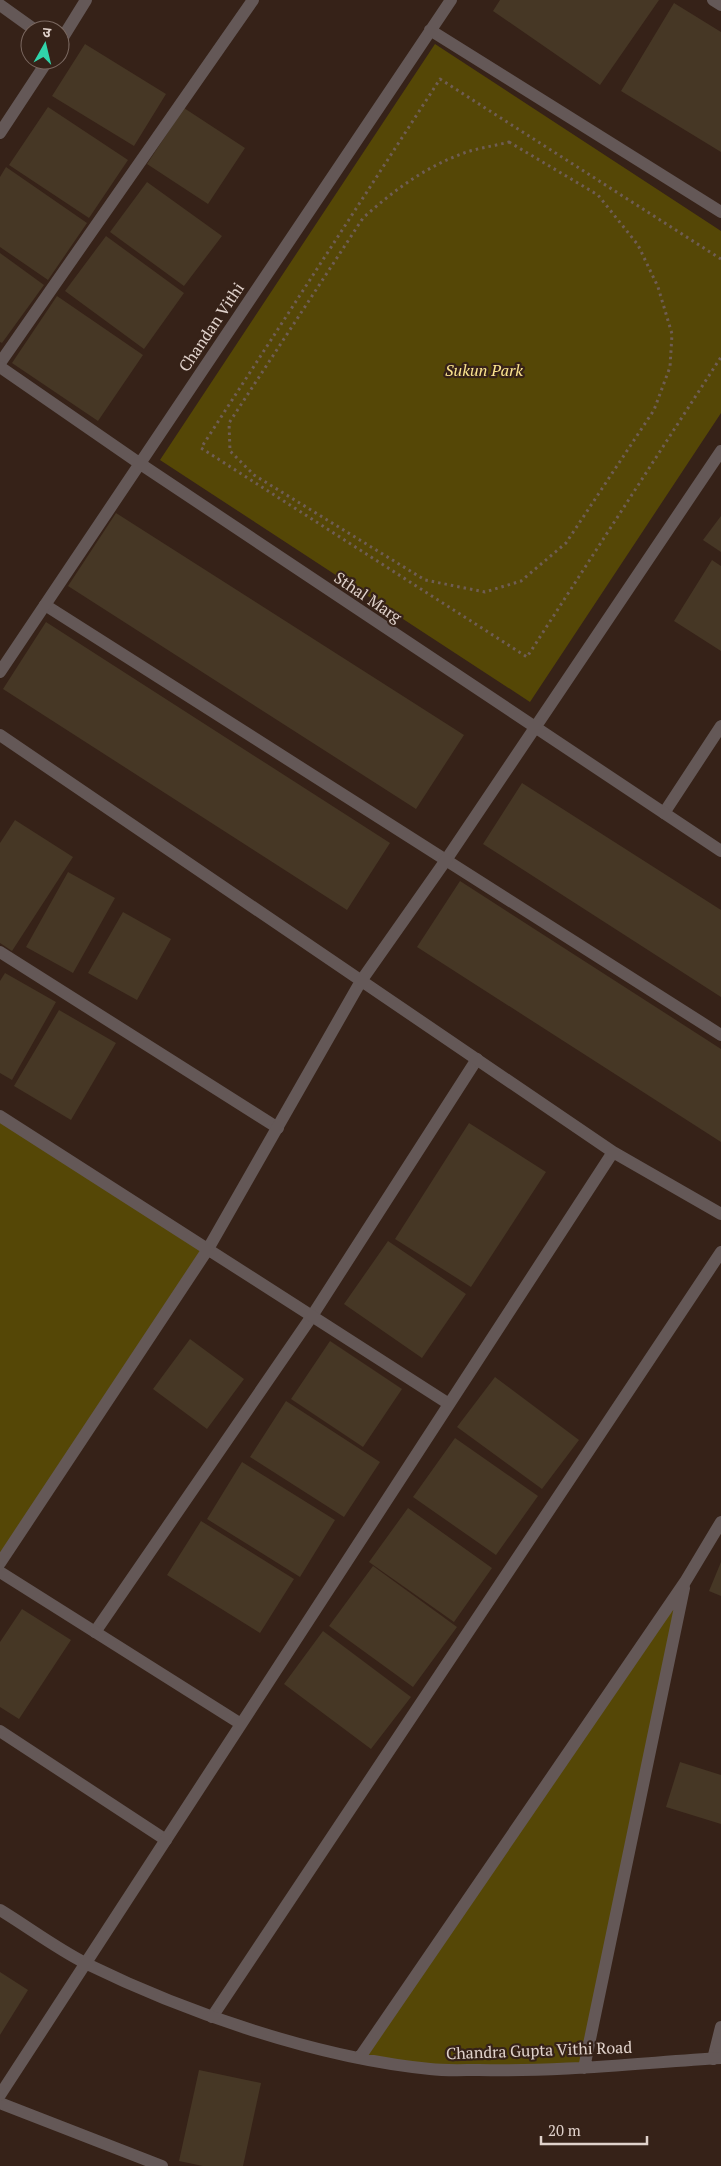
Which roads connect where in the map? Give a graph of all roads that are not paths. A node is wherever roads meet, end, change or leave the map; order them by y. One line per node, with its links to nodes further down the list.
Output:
1 (86, 0): 8 (street)
2 (253, 0): 13 (street)
3 (450, 0): 9 (street, Chandan Vithi)
4 (713, 0): 6 (street)
5 (0, 5): 7 (street)
6 (721, 5)
7 (21, 20)
8 (70, 26)
9 (430, 30): 12 (street); 15 (street, Chandan Vithi)
10 (41, 70): 11 (street)
11 (0, 133)
12 (721, 212)
13 (0, 365): 15 (street, Sthal Marg)
14 (721, 451): 19 (street)
15 (139, 463): 16 (street, Chandan Vithi); 19 (street, Sthal Marg)
16 (45, 605): 17 (street, Chandan Vithi); 23 (street)
17 (0, 672)
18 (721, 726): 21 (street)
19 (534, 727): 21 (street, Sthal Marg); 23 (street)
20 (0, 735): 25 (street)
21 (664, 813): 22 (street, Sthal Marg)
22 (721, 850)
23 (446, 860): 25 (street); 26 (street)
24 (0, 952): 29 (street)
25 (361, 981): 27 (street); 29 (street)
26 (721, 1035)
27 (477, 1059): 30 (street); 34 (street)
28 (0, 1116): 32 (street)
29 (278, 1128): 32 (street)
30 (613, 1152): 31 (street); 35 (street)
31 (721, 1214)
32 (208, 1249): 34 (street); 37 (street)
33 (721, 1252): 46 (street)
34 (312, 1316): 35 (street); 40 (street)
35 (449, 1404): 41 (street)
36 (721, 1522): 39 (street)
37 (0, 1563)
38 (0, 1572): 40 (street)
39 (685, 1582): 48 (street); 50 (street)
40 (95, 1632): 41 (street)
41 (241, 1724): 43 (street)
42 (0, 1731): 43 (street)
43 (166, 1840): 45 (street)
44 (0, 1910): 45 (street, Chandra Gupta Vithi Road)
45 (86, 1964): 46 (street, Chandra Gupta Vithi Road); 51 (street)
46 (212, 2017): 48 (street, Chandra Gupta Vithi Road)
47 (721, 2027): 49 (street)
48 (360, 2057): 50 (street, Chandra Gupta Vithi Road)
49 (717, 2059): 50 (street, Chandra Gupta Vithi Road)
50 (584, 2068)
51 (0, 2095)
52 (0, 2103): 53 (street)
53 (162, 2166)

